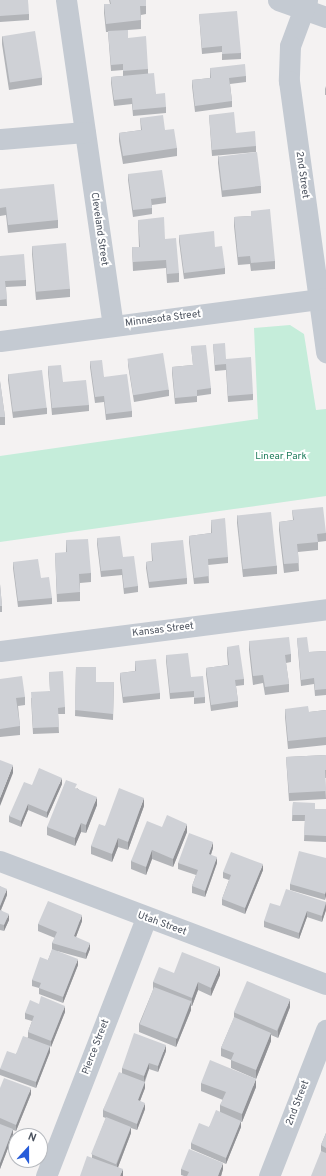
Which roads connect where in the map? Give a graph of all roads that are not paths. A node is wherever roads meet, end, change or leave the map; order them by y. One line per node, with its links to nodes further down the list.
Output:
1 (66, 0): 5 (street, Cleveland Street)
2 (278, 0): 3 (street)
3 (306, 4): 4 (street); 7 (street, 2nd Street)
4 (326, 17)
5 (85, 132): 6 (street); 8 (street, Cleveland Street)
6 (1, 139)
7 (323, 299): 8 (street, Minnesota Street); 10 (street, 2nd Street)
8 (113, 326): 9 (street, Minnesota Street)
9 (0, 341)
10 (326, 352)
11 (326, 609): 12 (street, Kansas Street)
12 (0, 651)
13 (0, 860): 14 (street, Utah Street)
14 (146, 918): 15 (street, Utah Street); 17 (street, Pierce Street)
15 (326, 984)
16 (326, 1030): 18 (street, 2nd Street)
17 (46, 1176)
18 (269, 1176)

